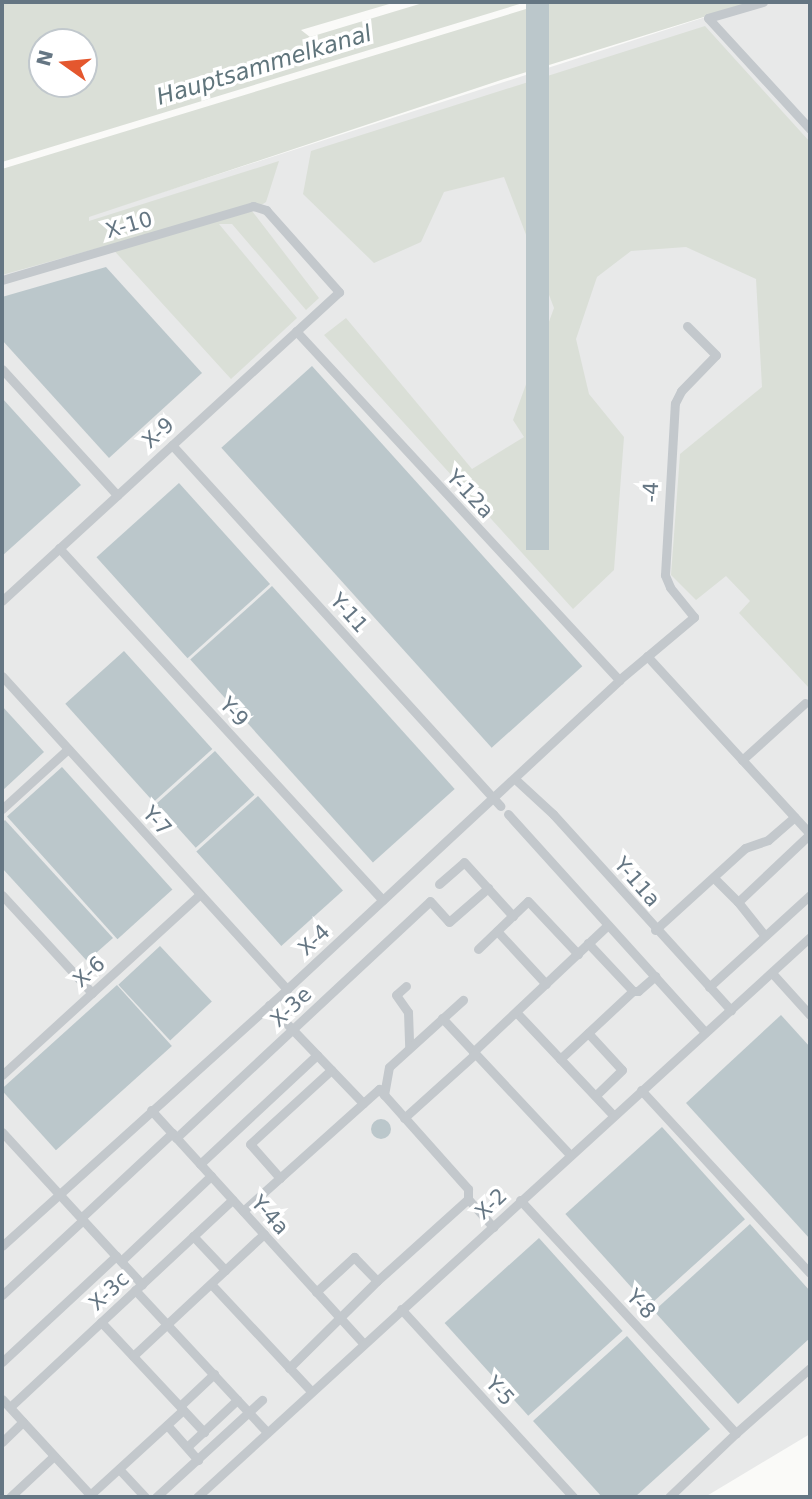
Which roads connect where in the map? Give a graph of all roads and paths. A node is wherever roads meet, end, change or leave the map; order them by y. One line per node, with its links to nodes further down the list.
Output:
1 (763, 2): 2 (street)
2 (809, 127)
3 (2, 281): 4 (street, X-10)
4 (339, 292): 6 (street, X-9)
5 (688, 326): 12 (street, -4)
6 (296, 331): 8 (street, X-9); 14 (street, Y-12a)
7 (2, 369): 9 (street)
8 (172, 445): 9 (street, X-9); 19 (street, Y-11)
9 (117, 495): 10 (street, X-9)
10 (59, 548): 11 (street, X-9); 30 (street, Y-9)
11 (2, 601)
12 (647, 656): 14 (street, X-4); 17 (street)
13 (2, 676): 16 (street, Y-7)
14 (619, 680): 18 (street, X-4)
15 (805, 703): 17 (street)
16 (68, 749): 20 (street); 27 (street, Y-7)
17 (742, 760): 22 (street)
18 (515, 779): 19 (street, X-4); 34 (street, Y-11a)
19 (497, 802): 30 (street, X-4)
20 (2, 809)
21 (508, 814): 33 (street)
22 (794, 817): 23 (street); 24 (street)
23 (810, 834): 31 (street)
24 (714, 878): 31 (street); 34 (street)
25 (439, 884): 26 (street)
26 (488, 888): 32 (street); 55 (street, X-3e)
27 (200, 894): 46 (street, Y-7); 48 (street, X-6)
28 (810, 895): 36 (street)
29 (4, 901): 48 (street)
30 (383, 901): 46 (street, X-4)
31 (738, 902): 36 (street)
32 (513, 916): 35 (street); 40 (street)
33 (608, 925): 38 (street); 42 (street)
34 (655, 930): 45 (street, Y-11a)
35 (497, 931): 39 (street); 43 (street)
36 (765, 936): 45 (street)
37 (810, 937): 41 (street, X-2)
38 (589, 943): 40 (street); 47 (street)
39 (478, 948)
40 (578, 954): 43 (street)
41 (772, 973): 51 (street, X-2); 53 (street)
42 (655, 976): 47 (street); 56 (street)
43 (546, 984): 52 (street)
44 (406, 986): 58 (street)
45 (709, 987): 51 (street, Y-11a)
46 (287, 989): 50 (street, X-4)
47 (633, 991): 57 (street)
48 (92, 993): 63 (street, X-6)
49 (463, 1000): 54 (street)
50 (269, 1005): 55 (street); 68 (street, X-4)
51 (731, 1010): 56 (street, X-2)
52 (516, 1012): 59 (street); 61 (street)
53 (810, 1015)
54 (442, 1018): 58 (street); 59 (street)
55 (293, 1030): 60 (street); 72 (street, X-3e)
56 (705, 1032): 64 (street, X-2)
57 (587, 1033): 61 (street); 66 (street)
58 (409, 1047): 65 (street)
59 (474, 1053): 70 (street); 73 (street)
60 (317, 1055): 62 (street); 74 (street)
61 (560, 1059): 66 (street)
62 (331, 1070): 67 (street); 76 (street)
63 (2, 1075)
64 (641, 1090): 69 (street, X-2); 89 (street)
65 (381, 1092): 67 (street); 70 (street)
66 (595, 1096): 69 (street)
67 (363, 1103): 76 (street)
68 (151, 1111): 72 (street, Y-4a); 77 (street, X-4)
69 (613, 1115): 73 (street, X-2)
70 (404, 1118): 78 (street)
71 (2, 1132): 77 (street)
72 (174, 1136): 74 (street, Y-4a); 82 (street, X-3e)
73 (570, 1155): 80 (street, X-2)
74 (200, 1164): 75 (street, Y-4a)
75 (211, 1176): 79 (street, Y-4a); 87 (street)
76 (280, 1178): 81 (street)
77 (59, 1194): 82 (street); 86 (street, X-4)
78 (468, 1199): 83 (street); 90 (street)
79 (232, 1200): 81 (street, Y-4a); 85 (street, X-3c)
80 (520, 1200): 83 (street, X-2); 116 (street, Y-8)
81 (243, 1211): 84 (street, Y-4a)
82 (82, 1219): 87 (street); 94 (street, X-3e)
83 (492, 1227): 95 (street, X-2)
84 (264, 1234): 88 (street); 93 (street, Y-4a)
85 (194, 1236): 88 (street); 92 (street, X-3c)
86 (2, 1246)
87 (119, 1258): 92 (street); 101 (street)
88 (225, 1270): 91 (street)
89 (810, 1273)
90 (377, 1281): 93 (street); 96 (street)
91 (211, 1284): 98 (street); 102 (street)
92 (139, 1287): 97 (street, X-3c); 98 (street)
93 (316, 1292): 96 (street, Y-4a)
94 (2, 1295)
95 (401, 1308): 99 (street, X-2); 127 (street, Y-5)
96 (341, 1319): 99 (street, Y-4a); 102 (street)
97 (102, 1322): 100 (street); 109 (street, X-3c)
98 (167, 1325): 100 (street); 104 (street)
99 (363, 1343): 105 (street, X-2)
100 (134, 1356): 110 (street)
101 (2, 1362)
102 (289, 1368): 105 (street)
103 (810, 1368): 116 (street)
104 (214, 1374): 107 (street); 110 (street)
105 (311, 1391): 115 (street, X-2)
106 (2, 1399): 109 (street)
107 (237, 1400): 111 (street); 114 (street)
108 (262, 1400): 111 (street)
109 (9, 1407): 112 (street)
110 (181, 1408): 113 (street); 114 (street)
111 (249, 1412): 115 (street); 120 (street)
112 (23, 1422): 117 (street); 119 (street)
113 (167, 1425): 118 (street); 121 (street)
114 (204, 1432): 118 (street)
115 (267, 1432): 126 (street, X-2)
116 (736, 1433): 128 (street)
117 (2, 1442)
118 (187, 1447): 120 (street)
119 (54, 1456): 122 (street); 123 (street)
120 (198, 1460): 125 (street)
121 (119, 1469): 122 (street); 124 (street)
122 (91, 1496)
123 (9, 1497)
124 (145, 1497)
125 (156, 1497)
126 (197, 1497)
127 (573, 1497)
128 (669, 1497)

